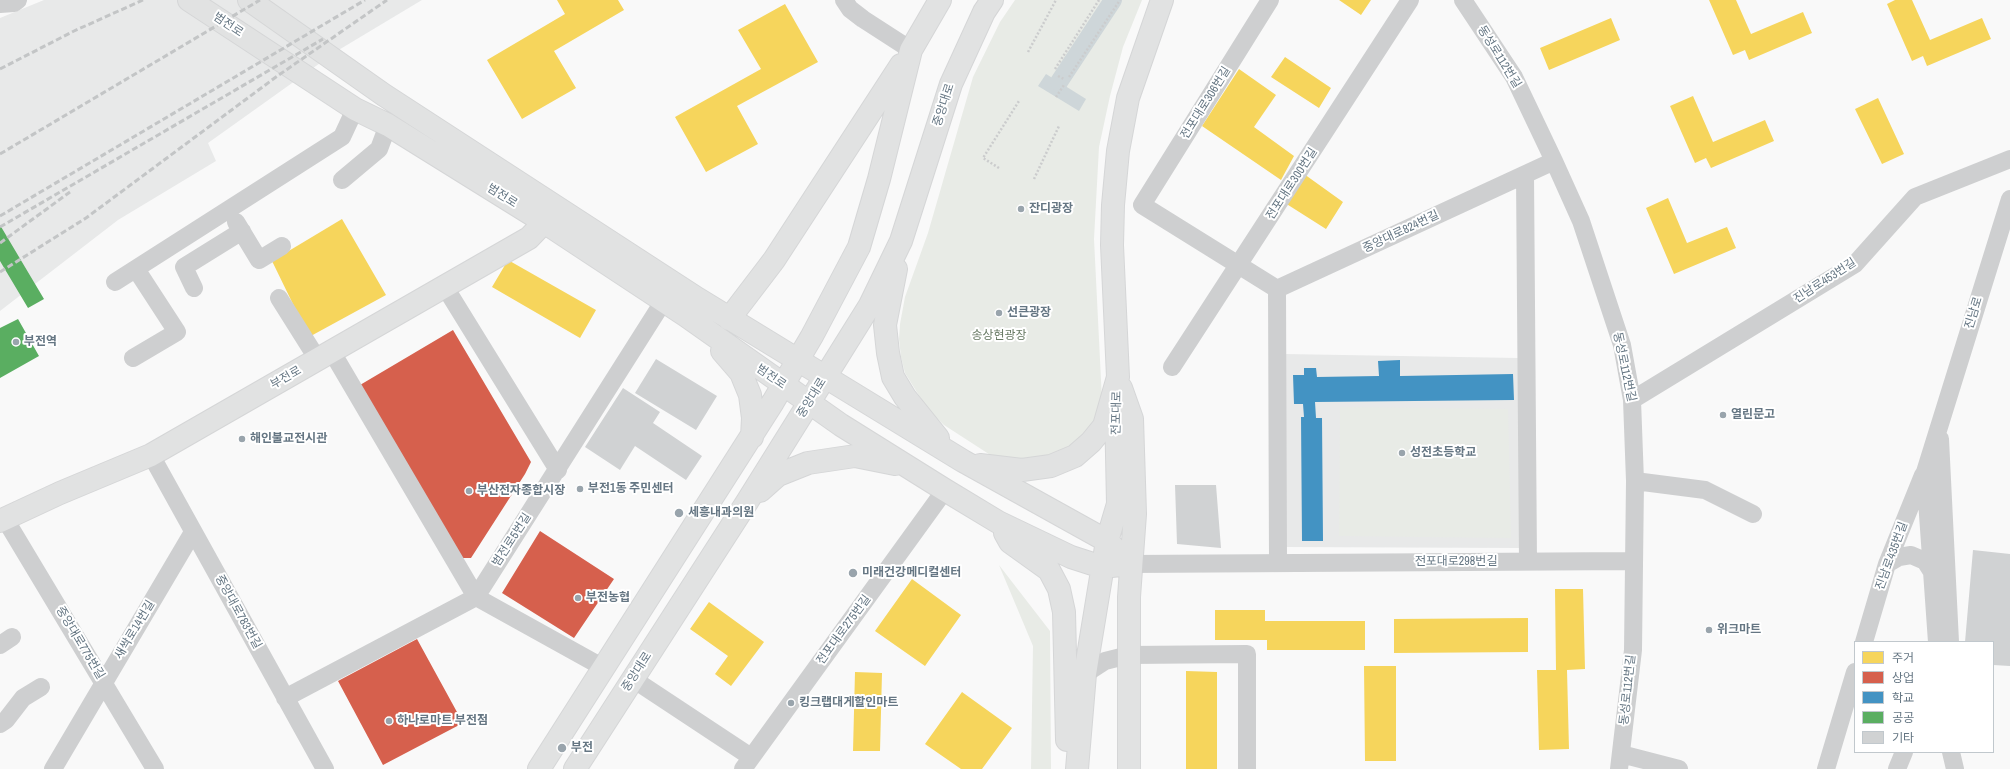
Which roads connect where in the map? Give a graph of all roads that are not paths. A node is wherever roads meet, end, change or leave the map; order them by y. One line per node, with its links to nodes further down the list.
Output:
1 (18, 0): 11 (street)
2 (189, 0): 13 (main road, 범전로)
3 (249, 0): 23 (main road, 범전로)
4 (844, 0): 12 (street)
5 (940, 0): 12 (main road)
6 (992, 0): 25 (main road, 중앙대로)
7 (1162, 0): 20 (main road)
8 (1270, 0): 21 (street, 전포대로306번길)
9 (1410, 0): 27 (street, 전포대로300번길)
10 (1463, 0): 16 (street, 동성로112번길)
11 (0, 4)
12 (911, 50): 35 (main road); 39 (main road)
13 (354, 109): 14 (main road, 범전로); 22 (street)
14 (388, 125): 18 (street); 23 (main road, 범전로)
15 (2010, 159): 44 (street, 진남로453번길)
16 (1554, 161): 17 (street, 중앙대로824번길); 44 (street, 동성로112번길)
17 (1525, 175): 32 (street, 중앙대로824번길); 61 (street)
18 (342, 180)
19 (2010, 199): 46 (street, 진남로)
20 (1113, 205): 21 (street); 42 (main road)
21 (1142, 205): 27 (street)
22 (229, 209): 24 (street); 28 (street)
23 (551, 215): 30 (main road, 부전로); 34 (main road, 범전로); 35 (main road, 범전로)
24 (242, 231): 26 (street); 31 (street)
25 (902, 241): 41 (main road, 중앙대로); 49 (main road)
26 (282, 246)
27 (1239, 265): 32 (street); 40 (street, 전포대로300번길)
28 (136, 269): 29 (street); 38 (street)
29 (115, 282)
30 (445, 286): 37 (main road, 부전로); 51 (street)
31 (194, 288)
32 (1277, 289): 63 (street)
33 (279, 298): 37 (street)
34 (663, 302): 36 (main road, 범전로); 51 (street, 범전로5번길)
35 (729, 319): 39 (main road, 범전로)
36 (702, 328): 43 (main road, 범전로); 47 (main road)
37 (325, 356): 48 (main road, 부전로); 68 (street)
38 (133, 358)
39 (798, 359): 41 (main road, 범전로); 43 (main road)
40 (1172, 367)
41 (826, 376): 45 (main road, 중앙대로); 49 (main road)
42 (1118, 377): 49 (main road); 60 (main road, 전포대로); 64 (main road, 전포대로)
43 (783, 385): 45 (main road, 범전로); 47 (main road)
44 (1632, 400): 53 (street, 동성로112번길)
45 (809, 403): 50 (main road); 55 (main road, 중앙대로)
46 (1939, 428): 52 (street, 진남로); 71 (street, 진남로)
47 (752, 437): 73 (main road)
48 (151, 455): 57 (main road, 부전로); 59 (street, 중앙대로783번길)
49 (957, 457): 60 (main road)
50 (910, 468): 54 (main road); 55 (main road)
51 (558, 470): 68 (street, 범전로5번길)
52 (1925, 472): 65 (street, 진남로435번길); 67 (street, 진남로)
53 (1635, 481): 56 (street); 62 (street, 동성로112번길)
54 (945, 490): 58 (main road); 85 (street, 전포대로275번길)
55 (748, 502): 76 (main road, 중앙대로)
56 (1754, 514)
57 (2, 520): 77 (street, 중앙대로775번길)
58 (998, 522): 66 (main road); 91 (main road)
59 (193, 532): 77 (street, 새싹로14번길); 79 (street, 중앙대로783번길)
60 (1107, 541): 64 (main road); 66 (main road, 전포대로)
61 (1528, 561): 62 (street, 전포대로298번길); 63 (street, 전포대로298번길)
62 (1634, 561): 84 (street, 동성로112번길)
63 (1278, 562): 64 (street, 전포대로298번길)
64 (1130, 564): 66 (main road); 72 (main road, 전포대로)
65 (1887, 564): 67 (street); 69 (street, 진남로435번길)
66 (1102, 567): 74 (main road, 전포대로)
67 (1932, 572): 70 (street, 진남로)
68 (476, 597): 73 (street); 79 (street, 범전로5번길)
69 (1864, 641)
70 (1937, 641)
71 (1950, 641)
72 (1129, 655): 74 (street); 93 (main road, 전포대로); 94 (street)
73 (604, 668): 89 (main road)
74 (1085, 674): 92 (main road, 전포대로)
75 (1854, 675): 96 (street)
76 (633, 679): 85 (street); 90 (main road, 중앙대로)
77 (104, 682): 86 (street, 새싹로14번길); 87 (street, 중앙대로775번길)
78 (41, 687): 80 (street)
79 (285, 698): 88 (street, 중앙대로783번길)
80 (0, 724)
81 (1904, 753): 97 (street)
82 (1950, 753): 98 (street)
83 (1956, 753): 98 (street)
84 (1620, 761): 95 (street)
85 (747, 763)
86 (53, 769)
87 (154, 769)
88 (325, 769)
89 (539, 769)
90 (575, 769)
91 (1073, 769)
92 (1077, 769)
93 (1128, 769)
94 (1247, 769)
95 (1679, 769)
96 (1826, 769)
97 (1897, 769)
98 (1956, 769)

